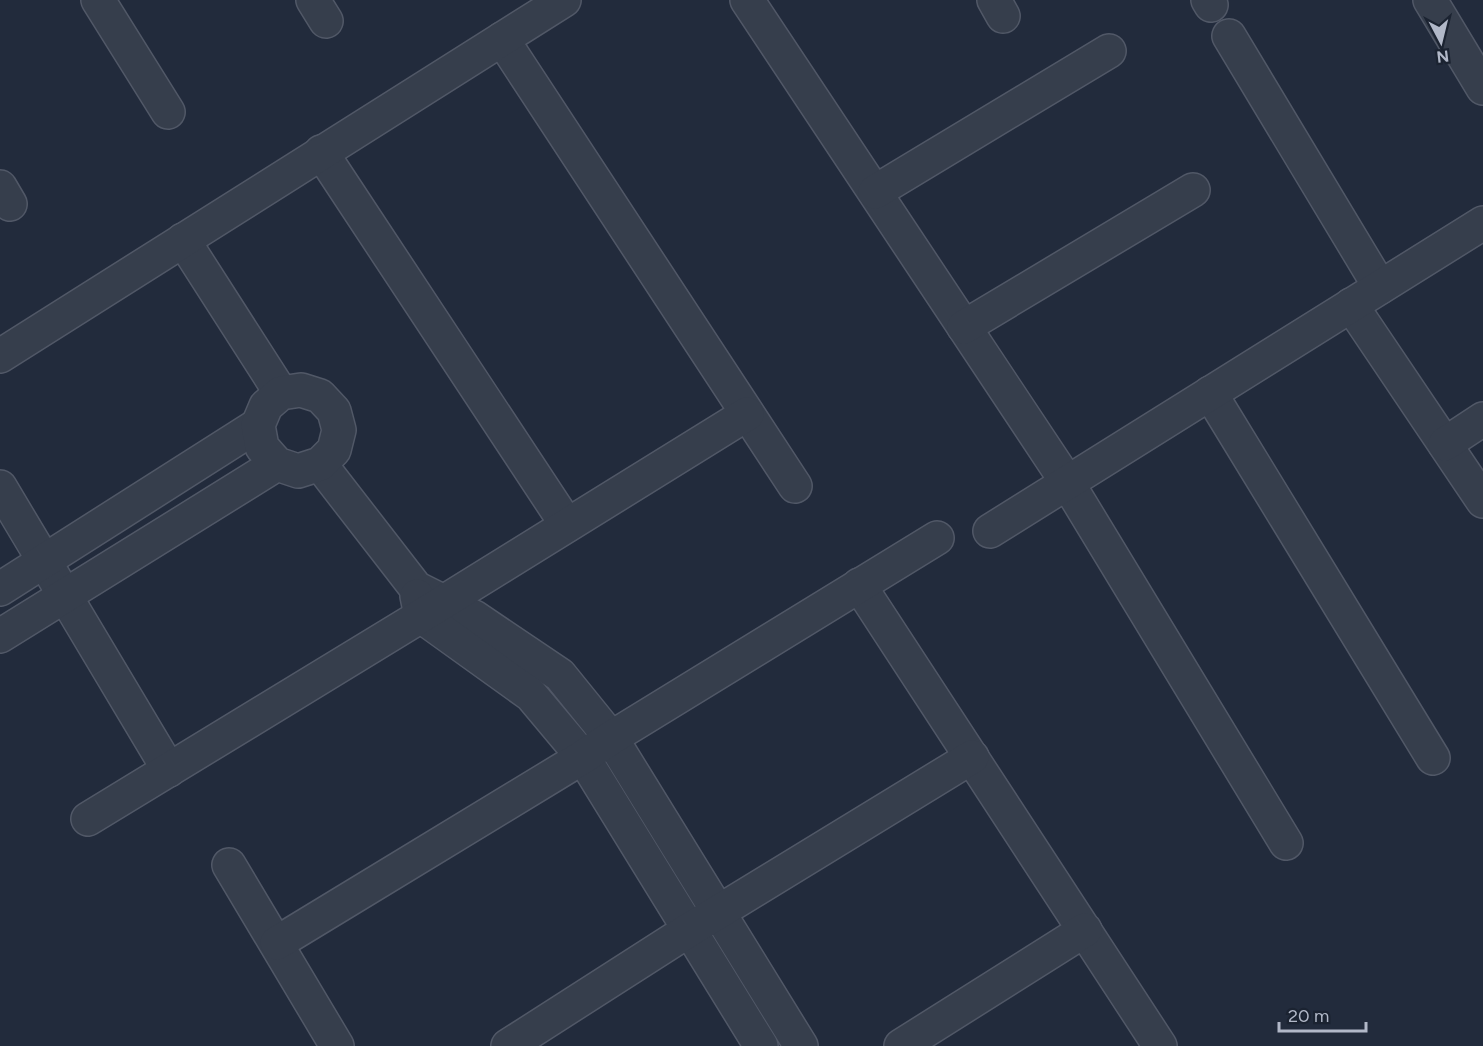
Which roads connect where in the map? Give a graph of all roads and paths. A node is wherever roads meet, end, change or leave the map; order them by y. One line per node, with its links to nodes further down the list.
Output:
1 (98, 0): 9 (street)
2 (564, 0): 6 (street)
3 (747, 0): 12 (street)
4 (1430, 0): 8 (street)
5 (1229, 36): 15 (street)
6 (502, 39): 10 (street); 21 (street)
7 (1108, 51): 12 (street)
8 (1483, 88)
9 (168, 112)
10 (321, 153): 14 (street); 31 (street)
11 (1193, 190): 17 (street)
12 (875, 192): 17 (street)
13 (1483, 223): 15 (street)
14 (183, 240): 18 (street); 19 (street)
15 (1380, 287): 16 (street)
16 (1351, 305): 20 (street); 24 (street)
17 (964, 327): 27 (street)
18 (0, 356)
19 (281, 393): 23 (street); 26 (street)
20 (1210, 393): 27 (street); 43 (street)
21 (747, 414): 28 (street); 31 (street)
22 (1483, 419): 24 (street)
23 (258, 425): 25 (street); 34 (street)
24 (1444, 444): 30 (street)
25 (276, 464): 26 (street); 37 (street)
26 (321, 464): 38 (street)
27 (1067, 482): 32 (street); 46 (street)
28 (795, 486)
29 (0, 487): 34 (street)
30 (1483, 501)
31 (567, 525): 38 (street)
32 (990, 531)
33 (937, 538): 35 (street)
34 (44, 561): 36 (street); 37 (street)
35 (859, 585): 40 (street); 42 (street)
36 (0, 589)
37 (66, 597): 39 (street); 44 (street)
38 (427, 602): 40 (street); 41 (street); 44 (street)
39 (0, 636)
40 (611, 738): 41 (street); 48 (street)
41 (583, 757): 49 (street); 51 (street)
42 (972, 757): 48 (street); 50 (street)
43 (1433, 758)
44 (169, 770): 45 (street)
45 (88, 819)
46 (1286, 843)
47 (229, 865): 51 (street)
48 (718, 913): 49 (street); 56 (street)
49 (689, 930): 54 (street); 55 (street)
50 (1085, 930): 52 (street); 57 (street)
51 (277, 943): 53 (street)
52 (908, 1044)
53 (337, 1046)
54 (508, 1046)
55 (761, 1046)
56 (801, 1046)
57 (1160, 1046)

